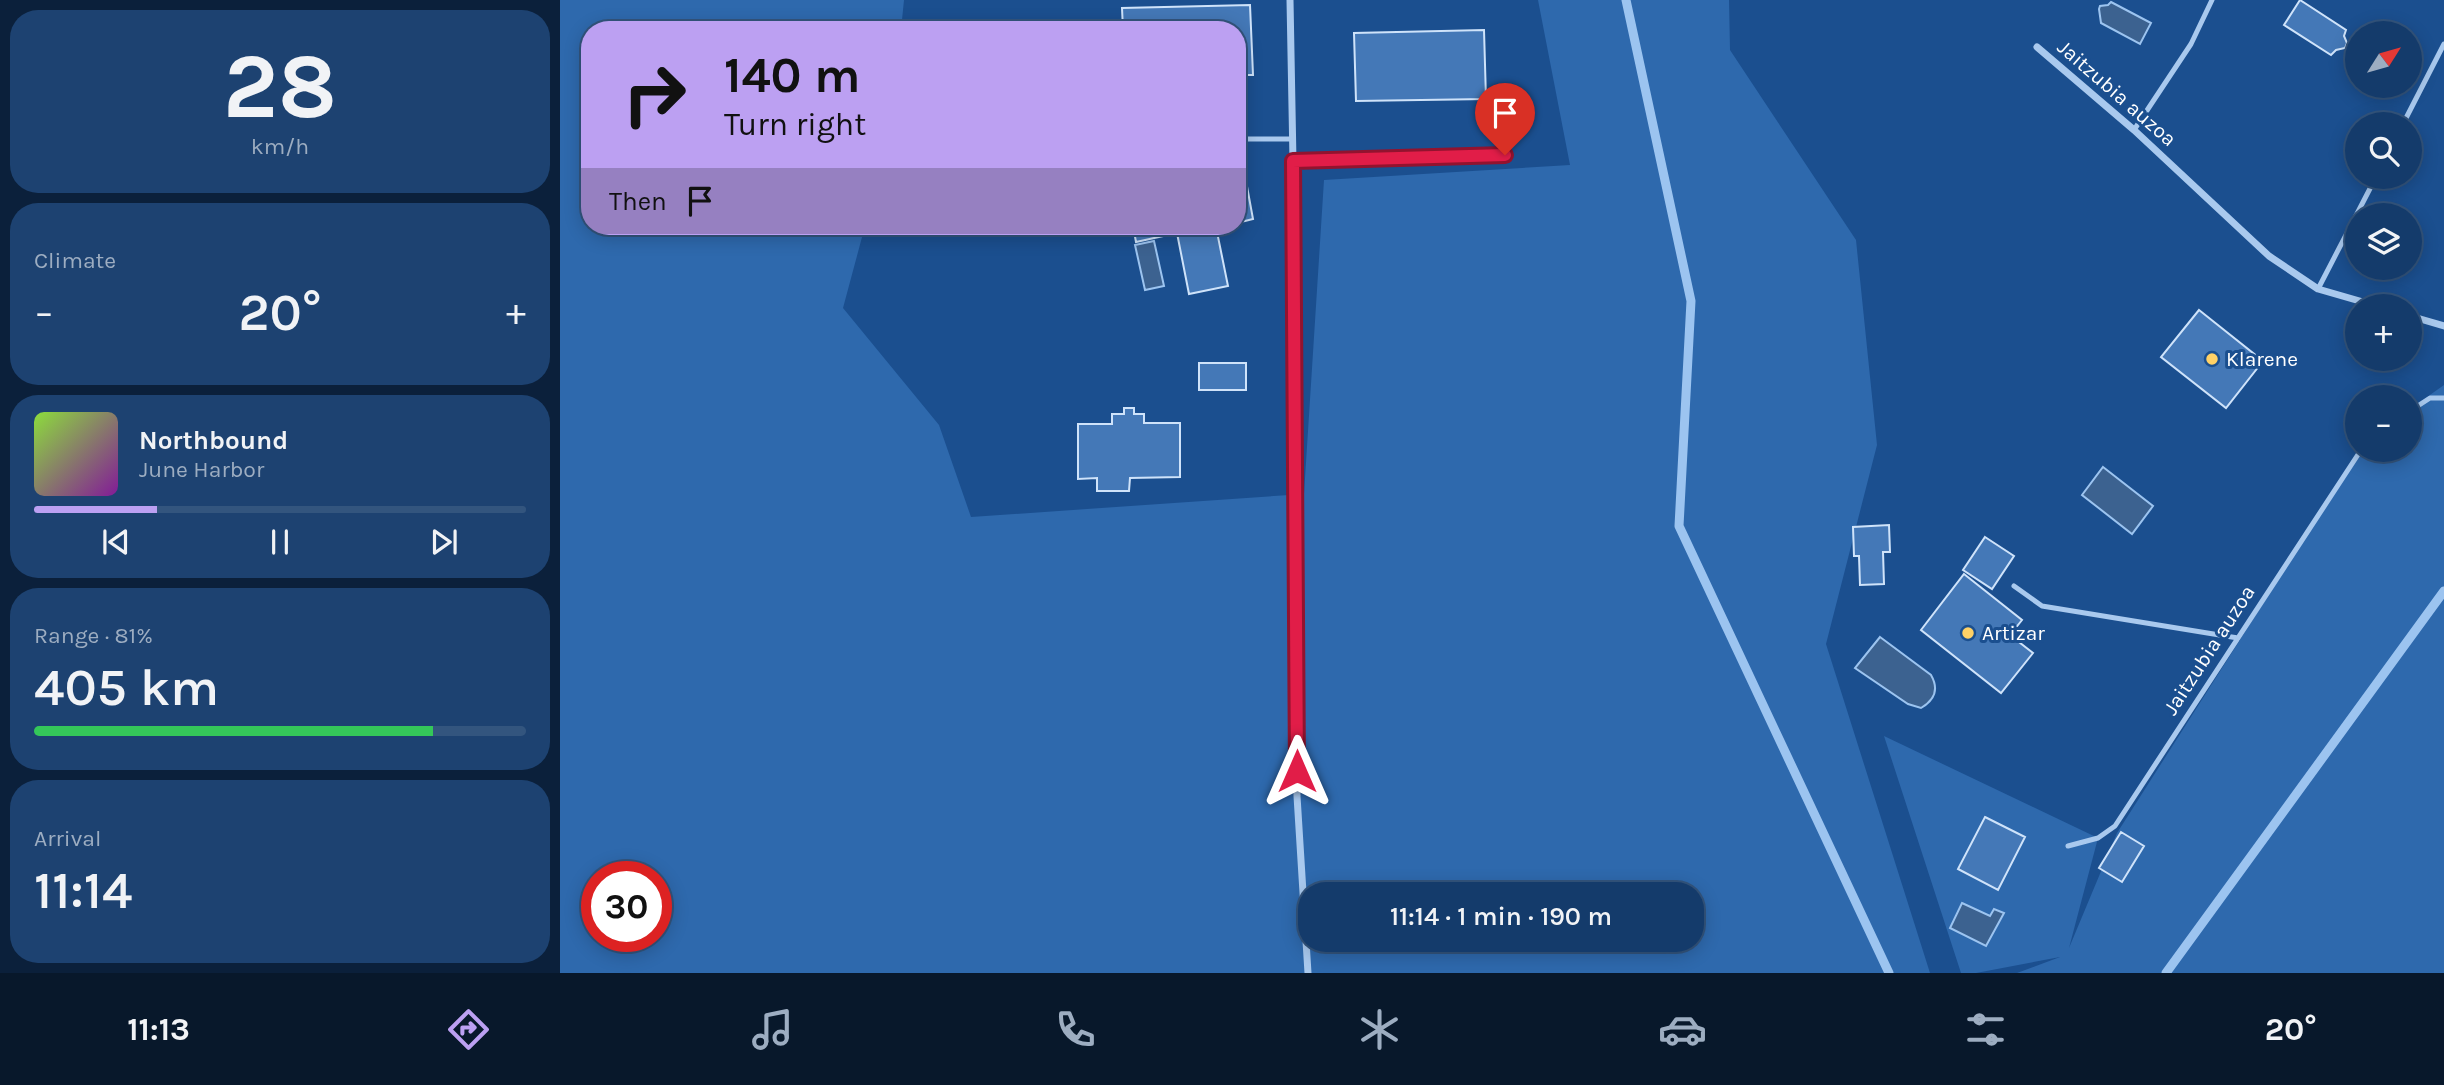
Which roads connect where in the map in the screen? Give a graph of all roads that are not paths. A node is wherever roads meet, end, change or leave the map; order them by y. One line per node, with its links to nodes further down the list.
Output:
1 (1290, 0): 8 (street)
2 (2212, 0): 6 (lane)
3 (2444, 44): 5 (lane)
4 (2037, 47): 6 (street, Jaitzubia auzoa)
5 (2409, 112)
6 (2134, 130): 12 (street, Jaitzubia auzoa)
7 (1246, 139): 8 (lane)
8 (1293, 139): 10 (street)
9 (1505, 155): 10 (lane)
10 (1293, 161): 22 (street)
11 (2370, 189): 12 (lane)
12 (2318, 289): 13 (street, Jaitzubia auzoa)
13 (2345, 297)
14 (2422, 320): 15 (street)
15 (2444, 326)
16 (2444, 398): 17 (lane)
17 (2422, 403)
18 (2353, 462): 20 (lane, Jaitzubia auzoa)
19 (2014, 586): 20 (lane)
20 (2238, 638): 21 (lane, Jaitzubia auzoa)
21 (2068, 846)
22 (1308, 973)

